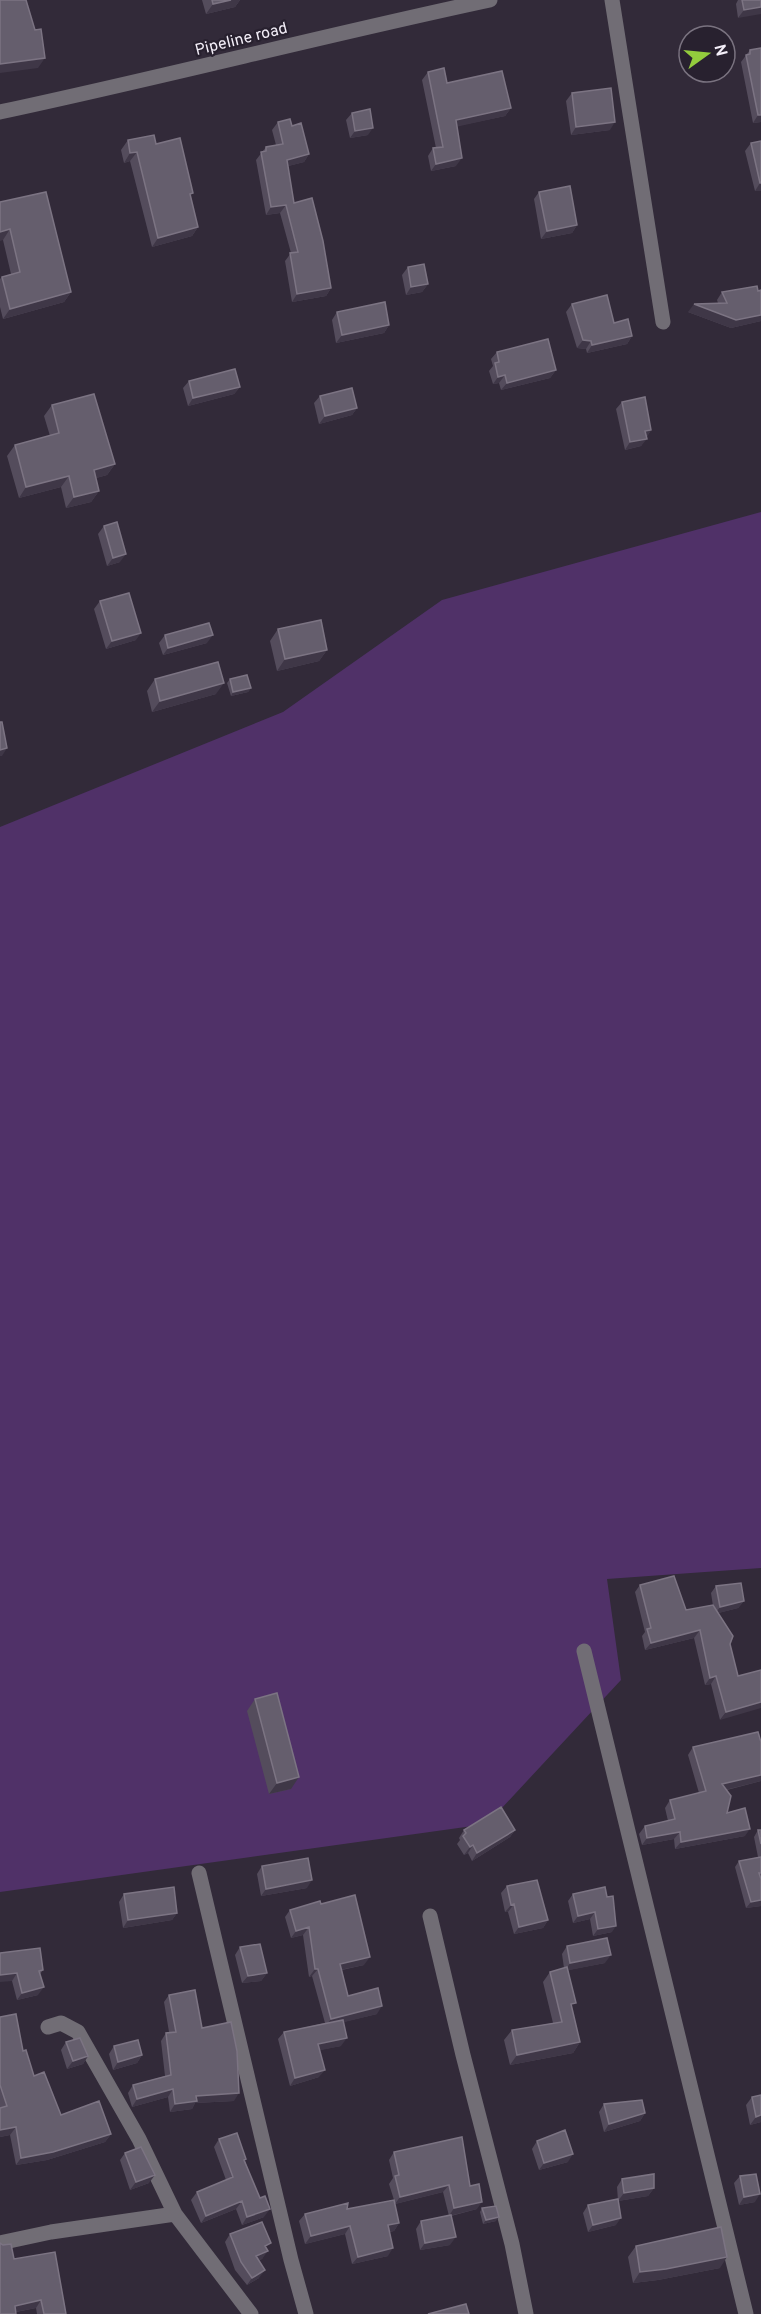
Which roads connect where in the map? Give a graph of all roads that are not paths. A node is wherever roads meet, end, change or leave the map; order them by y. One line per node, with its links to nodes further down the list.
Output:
1 (490, 0): 3 (street, Pipeline road)
2 (612, 0): 4 (street)
3 (0, 112)
4 (663, 322)
5 (584, 1651): 14 (street)
6 (199, 1873): 12 (street)
7 (430, 1916): 13 (street)
8 (48, 2027): 9 (street)
9 (175, 2214): 10 (street); 11 (street)
10 (0, 2243)
11 (251, 2314)
12 (306, 2314)
13 (526, 2314)
14 (746, 2314)

